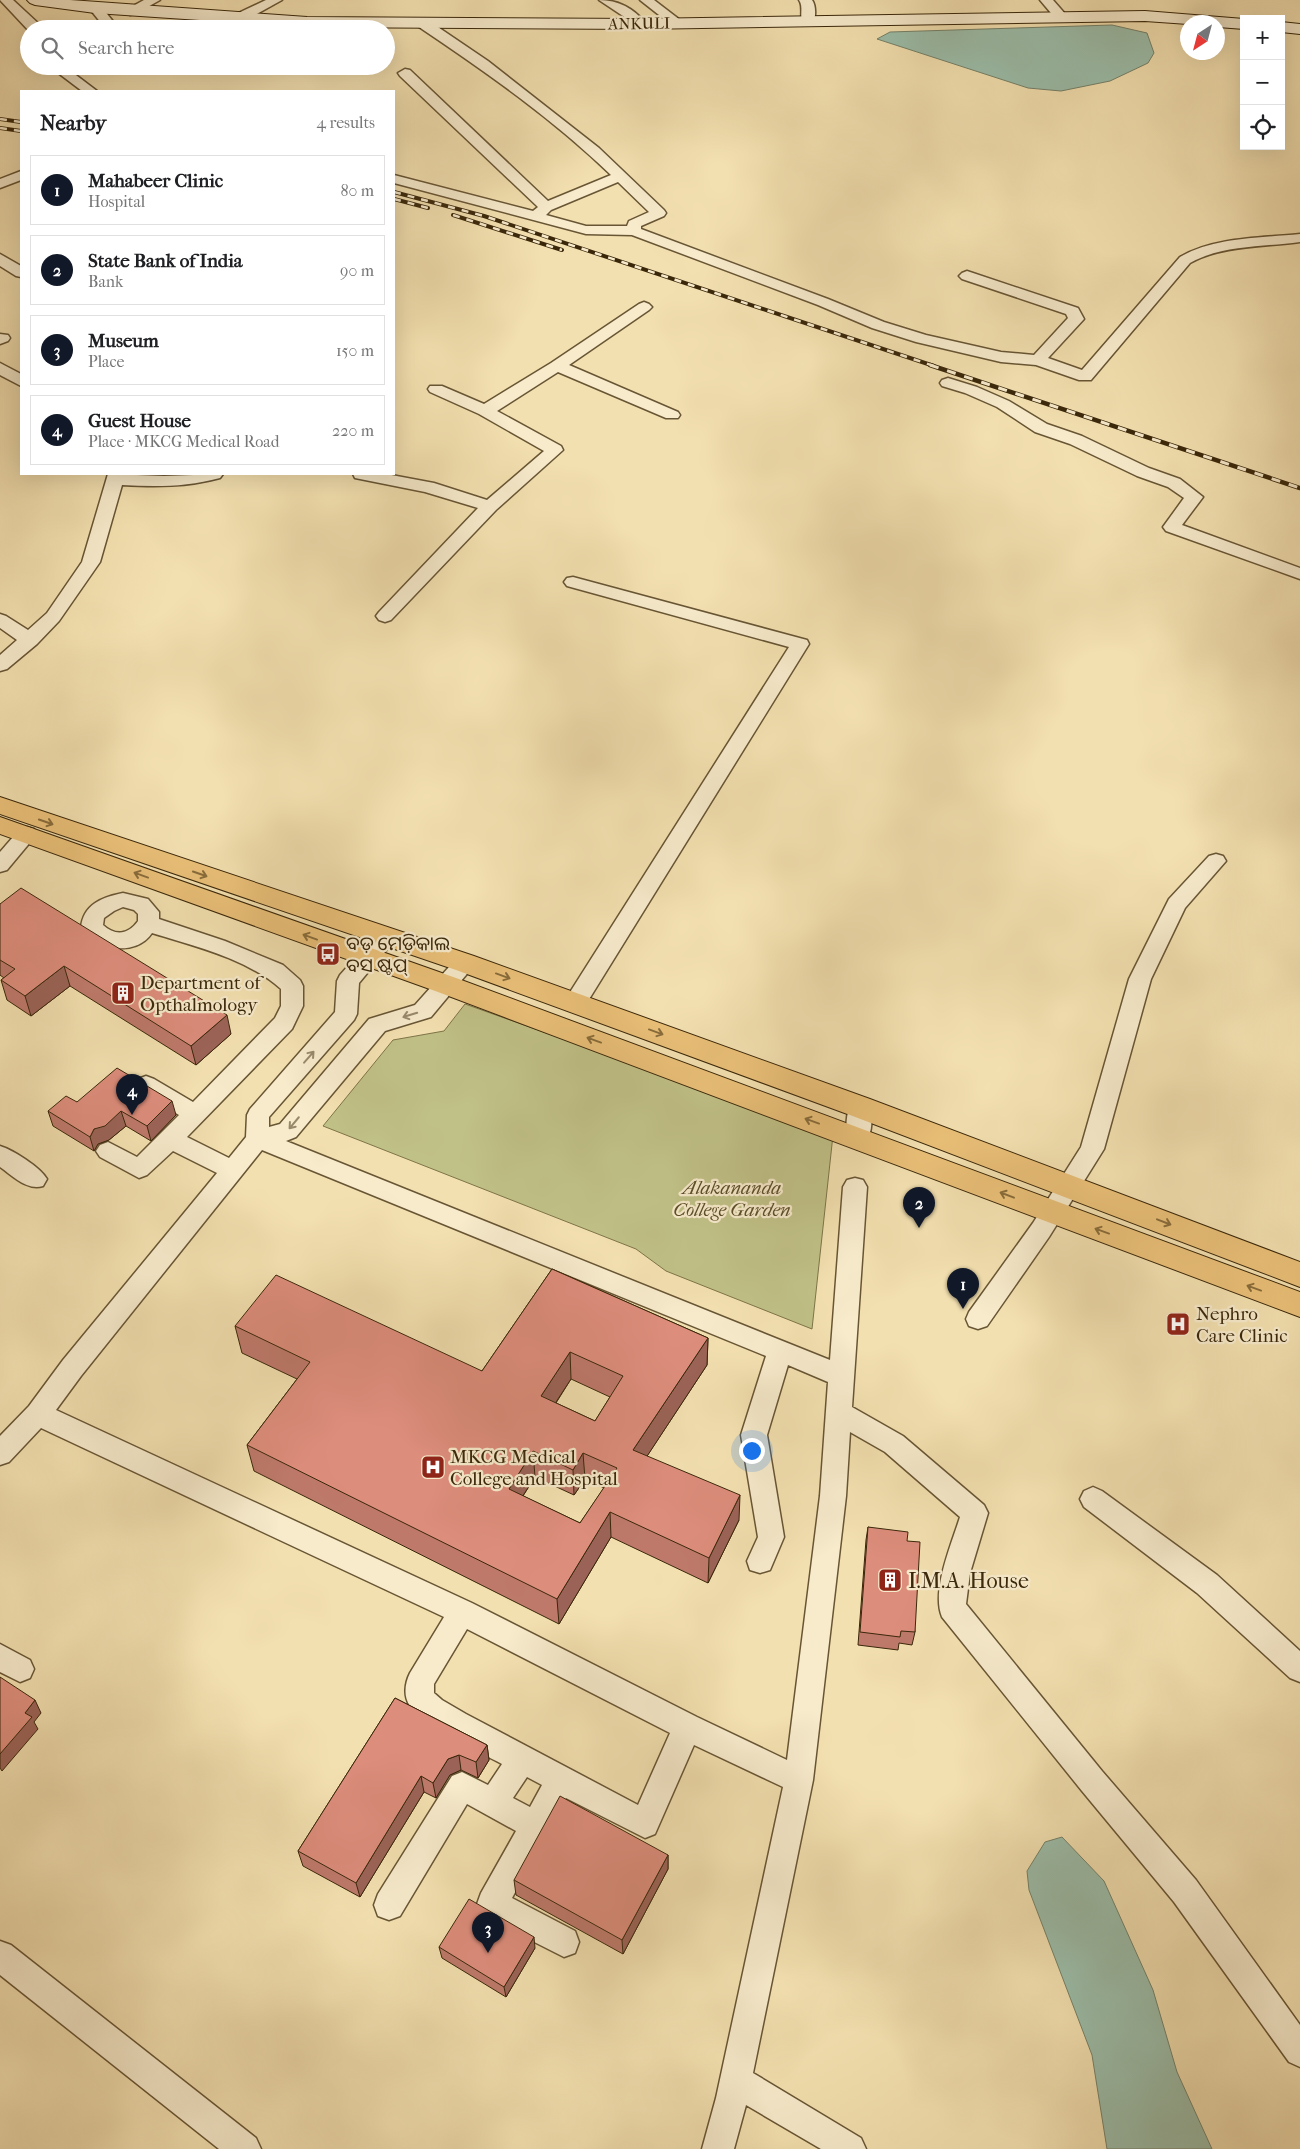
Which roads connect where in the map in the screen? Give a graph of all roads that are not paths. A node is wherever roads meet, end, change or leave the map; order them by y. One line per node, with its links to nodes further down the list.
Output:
1 (6, 0): 13 (street)
2 (35, 0): 9 (main road, ANKULI)
3 (154, 0): 10 (street)
4 (276, 0): 12 (street)
5 (606, 0): 20 (street)
6 (646, 0): 17 (street)
7 (805, 0): 16 (street)
8 (1046, 0): 11 (street)
9 (95, 8): 10 (main road, ANKULI); 14 (street)
10 (130, 10): 12 (main road, ANKULI)
11 (1061, 16): 16 (main road, ANKULI); 21 (main road, ANKULI)
12 (239, 18): 15 (main road, ANKULI)
13 (27, 20)
14 (105, 20)
15 (273, 20)
16 (808, 21): 17 (main road, ANKULI)
17 (678, 23): 20 (main road, ANKULI)
18 (395, 24): 19 (main road, ANKULI)
19 (424, 24): 20 (main road, ANKULI); 28 (street)
20 (640, 24)
21 (1240, 24)
22 (1285, 27): 23 (main road)
23 (1300, 29)
24 (404, 73): 31 (street)
25 (68, 75): 26 (street)
26 (89, 90)
27 (20, 175): 30 (street)
28 (620, 176): 31 (street); 33 (street)
29 (395, 179): 32 (street)
30 (0, 184)
31 (546, 207): 32 (street)
32 (535, 218): 33 (street)
33 (634, 232): 39 (street)
34 (1300, 238): 39 (street)
35 (0, 259): 36 (street)
36 (20, 272)
37 (967, 276): 39 (street)
38 (644, 307): 40 (street)
39 (1038, 360)
40 (557, 366): 45 (street); 46 (street)
41 (0, 368): 42 (street)
42 (20, 380)
43 (948, 383): 51 (street)
44 (436, 389): 45 (street)
45 (485, 411): 50 (street)
46 (672, 415)
47 (211, 475): 49 (street)
48 (366, 475): 50 (street)
49 (115, 477): 55 (street)
50 (490, 506): 53 (street)
51 (1300, 574)
52 (573, 582): 67 (street)
53 (385, 616)
54 (0, 620): 55 (street)
55 (30, 640): 56 (street)
56 (0, 665)
57 (0, 805): 63 (highway, one-way to 63)
58 (0, 825): 59 (highway)
59 (28, 834): 61 (street); 64 (highway, one-way to 59)
60 (1216, 861): 78 (street)
61 (0, 866)
62 (149, 924): 70 (street)
63 (387, 936): 64 (street); 65 (highway)
64 (369, 958): 66 (highway); 73 (street, one-way to 64)
65 (465, 963): 66 (street); 67 (highway, one-way to 67)
66 (447, 985): 71 (highway, one-way to 66); 73 (street, one-way to 73)
67 (575, 1003): 69 (highway, one-way to 69)
68 (130, 1075): 70 (street)
69 (860, 1107): 71 (street); 78 (highway)
70 (195, 1114): 72 (street)
71 (858, 1138): 80 (highway, one-way to 71)
72 (170, 1139): 74 (street); 76 (street)
73 (258, 1139): 76 (street); 84 (street)
74 (108, 1151)
75 (0, 1155): 77 (street)
76 (233, 1170): 87 (street)
77 (35, 1179)
78 (1069, 1186): 80 (street); 81 (highway, one-way to 81)
79 (855, 1187): 85 (street)
80 (1053, 1213): 82 (highway, one-way to 80); 83 (street)
81 (1300, 1275)
82 (1300, 1305)
83 (978, 1318)
84 (780, 1351): 85 (street); 90 (street)
85 (842, 1376): 86 (street)
86 (839, 1412): 96 (street); 102 (street)
87 (38, 1414): 88 (street); 91 (street)
88 (0, 1454)
89 (1092, 1499): 92 (street)
90 (760, 1562)
91 (462, 1612): 93 (street); 94 (street)
92 (1300, 1669)
93 (687, 1727): 95 (street); 96 (street)
94 (522, 1758): 95 (street); 97 (street)
95 (561, 1779): 98 (street)
96 (798, 1780): 103 (street)
97 (493, 1804): 98 (street); 99 (street)
98 (535, 1826): 100 (street)
99 (389, 1904)
100 (564, 1942)
101 (0, 1956): 104 (street)
102 (1300, 2051)
103 (736, 2081): 105 (street); 106 (street)
104 (245, 2149)
105 (718, 2149)
106 (850, 2149)

